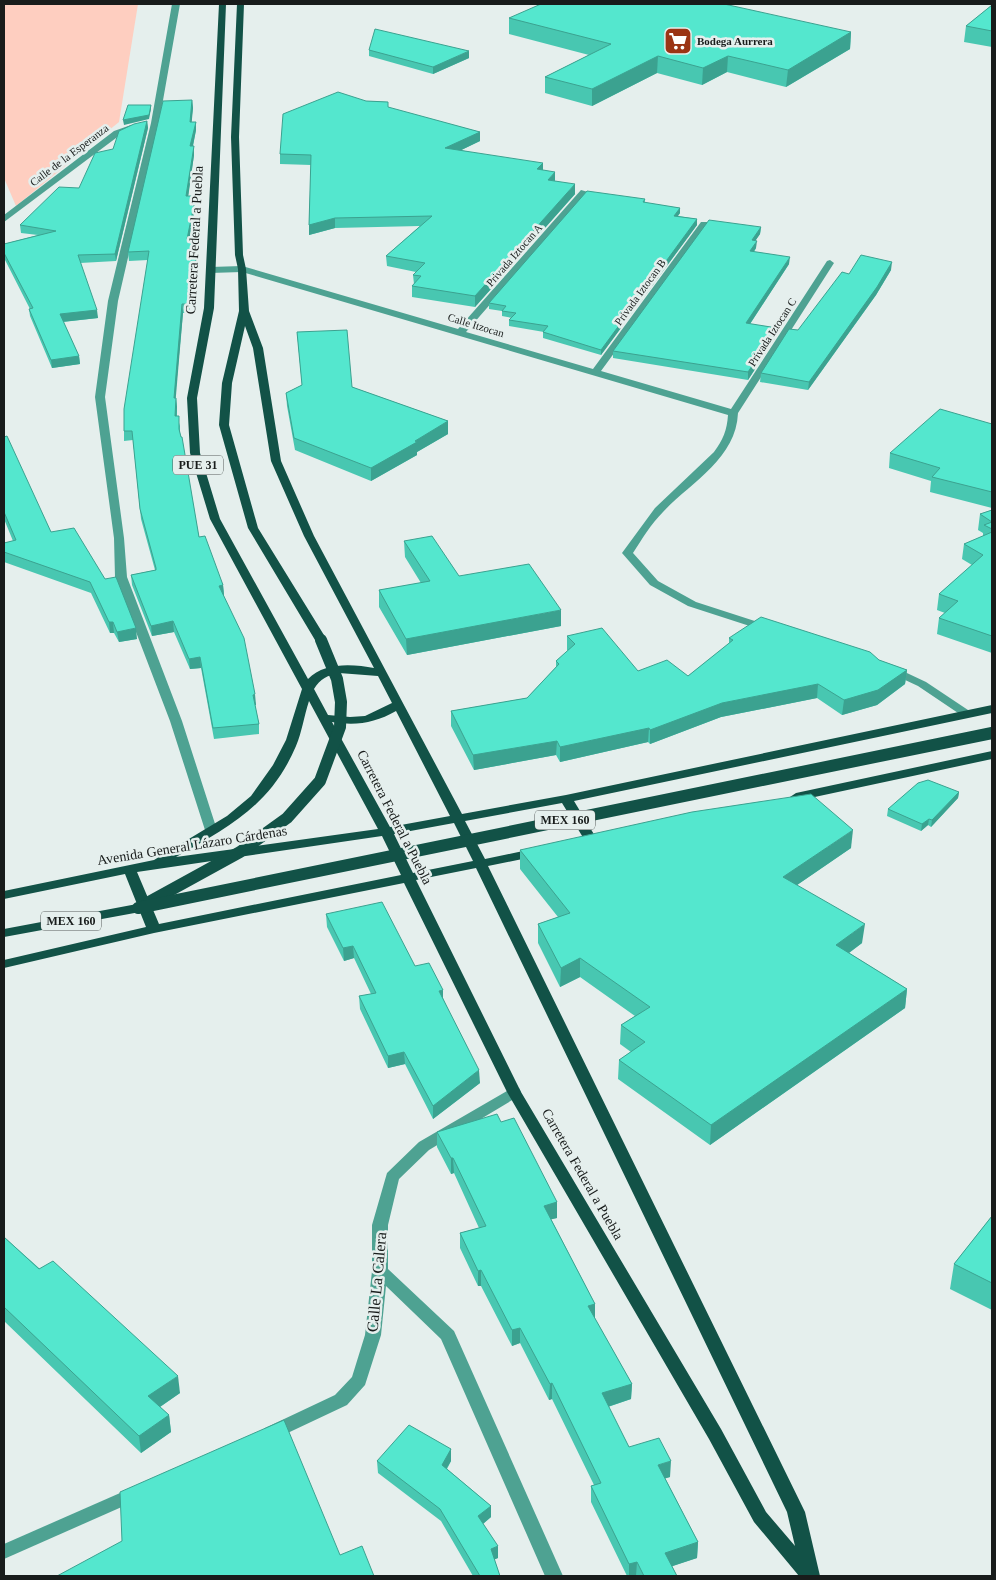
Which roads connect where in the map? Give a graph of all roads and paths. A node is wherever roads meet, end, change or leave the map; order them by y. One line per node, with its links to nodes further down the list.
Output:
1 (176, 4): 4 (street)
2 (222, 4): 10 (main road, Carretera Federal a Puebla / PUE 31)
3 (240, 4): 9 (main road, Carretera Federal a Puebla / PUE 31)
4 (147, 124): 6 (street, Calle de la Esperanza); 28 (street)
5 (584, 192): 12 (street, Privada Iztocan A)
6 (4, 218)
7 (704, 224): 13 (street, Privada Iztocan B)
8 (830, 263): 14 (street, Privada Iztocan C)
9 (242, 269): 10 (street, Calle Itzocan); 11 (main road, Carretera Federal a Puebla / PUE 31); 12 (street, Calle Itzocan)
10 (210, 270): 18 (main road, Carretera Federal a Puebla / PUE 31)
11 (244, 312): 17 (main road, Carretera Federal a Puebla / PUE 31); 37 (main road, bridge)
12 (461, 332): 13 (street, Calle Itzocan)
13 (595, 373): 14 (street, Calle Itzocan)
14 (733, 413): 15 (street, Privada Iztocan C)
15 (782, 633)
16 (882, 665): 21 (street)
17 (382, 673): 18 (main road); 19 (main road, Carretera Federal a Puebla / PUE 31)
18 (307, 691): 22 (main road, Carretera Federal a Puebla / PUE 31); 28 (main road)
19 (399, 704): 22 (main road); 27 (main road, Carretera Federal a Puebla / PUE 31)
20 (992, 709): 21 (main road, MEX 160)
21 (968, 714): 25 (main road, MEX 160)
22 (322, 716): 29 (main road, Carretera Federal a Puebla / PUE 31)
23 (992, 733): 37 (main road, MEX 160, bridge)
24 (992, 755): 26 (main road)
25 (566, 799): 27 (main road, MEX 160); 30 (main road)
26 (787, 799)
27 (458, 818): 29 (main road, MEX 160); 32 (main road, Carretera Federal a Puebla / PUE 31)
28 (211, 830): 33 (main road)
29 (386, 832): 33 (main road, Avenida General Lázaro Cárdenas / MEX 160); 35 (main road, Carretera Federal a Puebla / PUE 31)
30 (592, 841)
31 (554, 848): 32 (main road)
32 (480, 862): 35 (main road); 47 (main road, Carretera Federal a Puebla / PUE 31)
33 (155, 864): 34 (main road, Avenida General Lázaro Cárdenas / MEX 160)
34 (130, 870): 36 (main road, Avenida General Lázaro Cárdenas / MEX 160); 38 (main road)
35 (408, 878): 38 (main road); 41 (main road, Carretera Federal a Puebla / PUE 31)
36 (4, 895)
37 (138, 908): 39 (main road, MEX 160)
38 (154, 929): 40 (main road)
39 (4, 933)
40 (4, 964)
41 (514, 1092): 42 (street, Calle La Calera); 47 (main road, Carretera Federal a Puebla / PUE 31)
42 (380, 1271): 43 (street, Calle La Calera); 46 (street)
43 (259, 1438)
44 (154, 1485): 45 (street)
45 (4, 1552)
46 (554, 1576)
47 (810, 1576)

